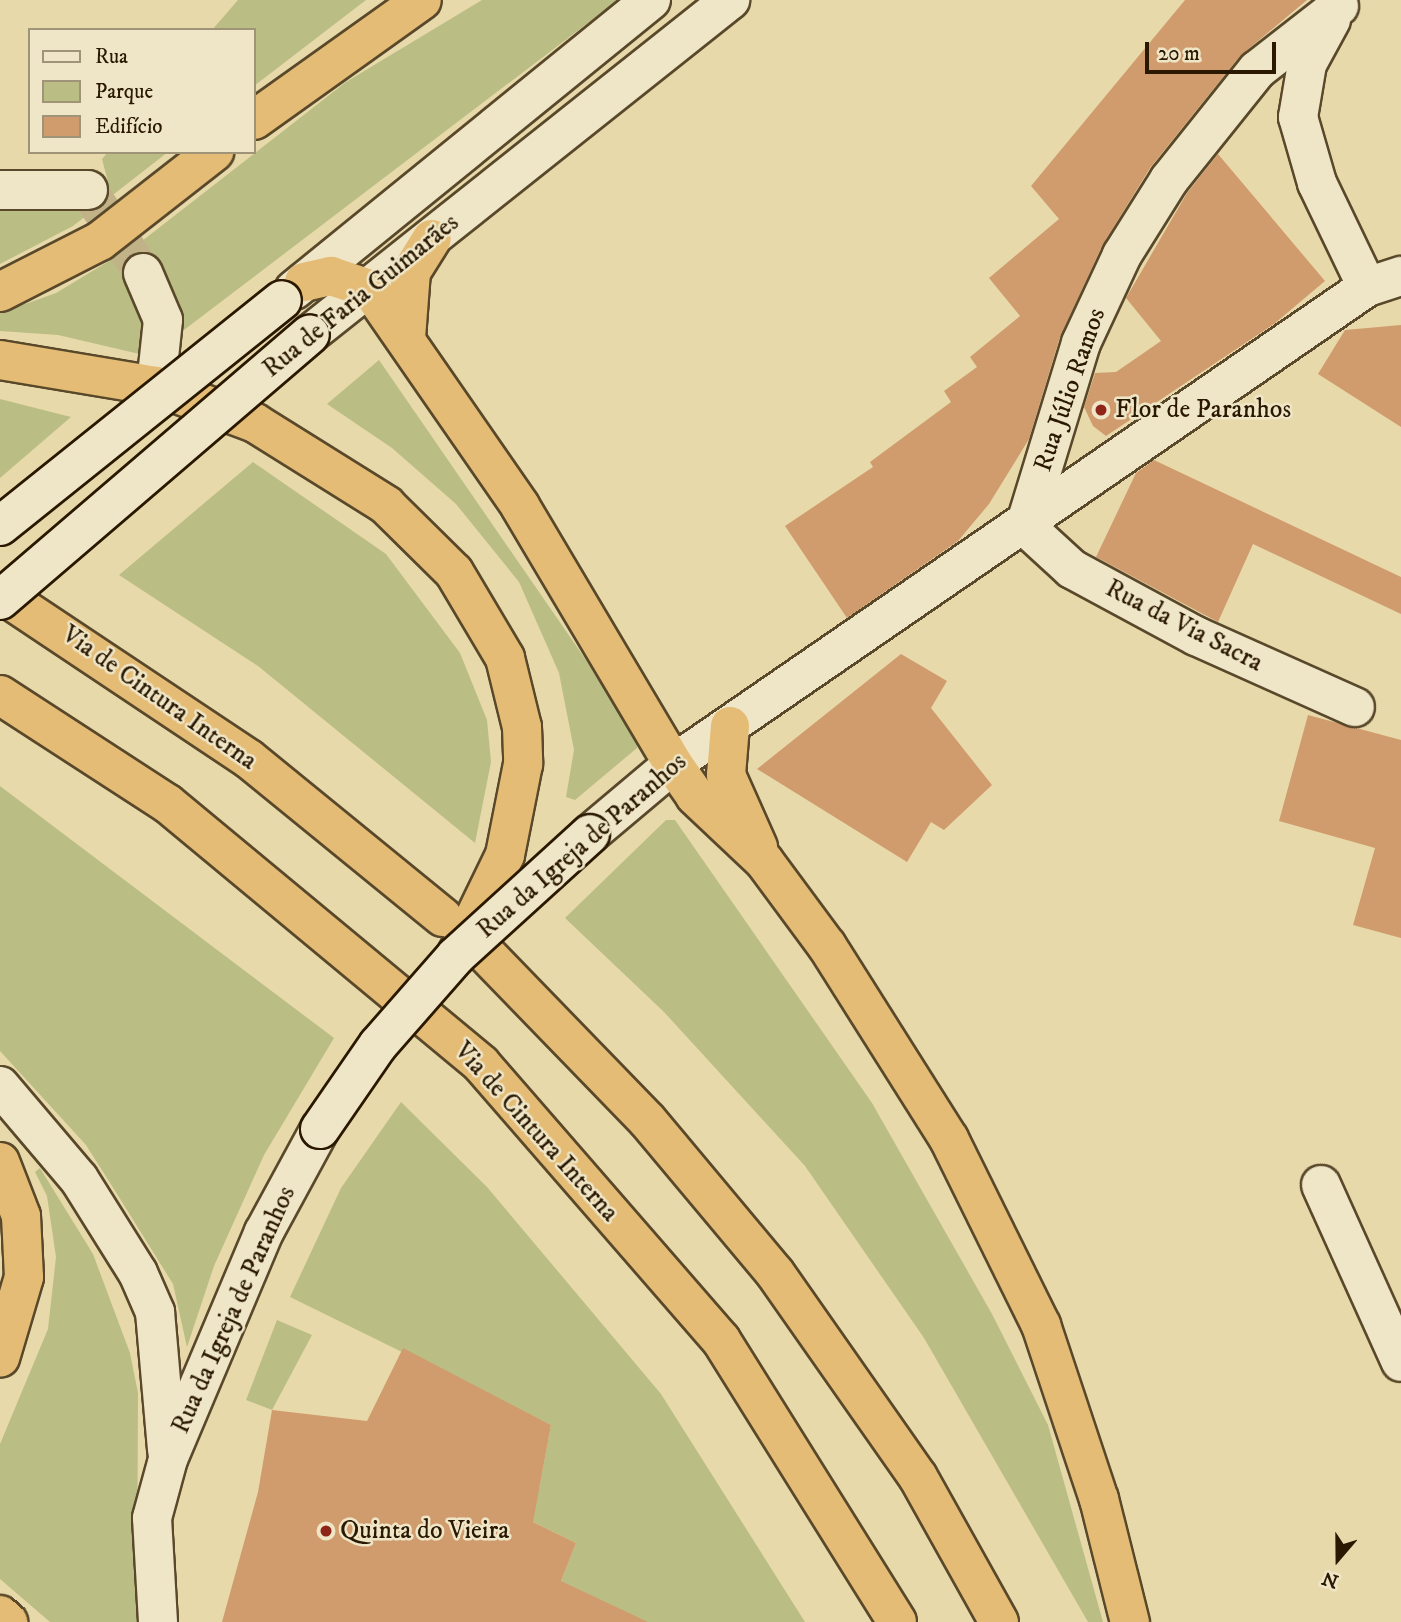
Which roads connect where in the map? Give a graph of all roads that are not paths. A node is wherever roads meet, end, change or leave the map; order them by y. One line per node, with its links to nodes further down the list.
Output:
1 (422, 0): 5 (highway)
2 (650, 0): 13 (main road, Rua de Faria Guimarães)
3 (730, 0): 9 (main road, Rua de Faria Guimarães)
4 (1341, 3): 11 (main road); 19 (main road, Rua Júlio Ramos)
5 (256, 119)
6 (211, 154): 14 (highway)
7 (0, 190): 8 (main road)
8 (88, 190)
9 (432, 239): 12 (main road, Rua de Faria Guimarães); 15 (highway)
10 (144, 273): 17 (main road)
11 (1384, 281): 19 (main road, Rua da Igreja de Paranhos)
12 (370, 289): 13 (highway); 15 (highway); 21 (main road, Rua de Faria Guimarães, bridge)
13 (293, 291): 18 (main road, Rua de Faria Guimarães, bridge)
14 (0, 292)
15 (406, 338): 25 (highway)
16 (0, 360): 17 (highway)
17 (156, 386): 28 (highway)
18 (0, 526)
19 (1025, 526): 23 (main road, Rua da Via Sacra); 24 (main road, Rua da Igreja de Paranhos)
20 (0, 593): 27 (highway, Via de Cintura Interna)
21 (0, 600)
22 (0, 695): 38 (highway, Via de Cintura Interna)
23 (1355, 707)
24 (730, 726): 25 (main road, Rua da Igreja de Paranhos); 26 (highway)
25 (673, 764): 26 (highway); 28 (main road, Rua da Igreja de Paranhos, bridge)
26 (764, 861): 40 (highway)
27 (443, 917)
28 (472, 956): 34 (main road, Rua da Igreja de Paranhos, bridge); 39 (highway)
29 (0, 1086): 34 (main road)
30 (0, 1162): 32 (highway)
31 (1321, 1185): 33 (main road)
32 (0, 1358)
33 (1401, 1362)
34 (168, 1459): 37 (main road, Rua da Igreja de Paranhos)
35 (0, 1615): 36 (highway)
36 (8, 1622)
37 (158, 1622)
38 (897, 1622)
39 (999, 1622)
40 (1130, 1622)

